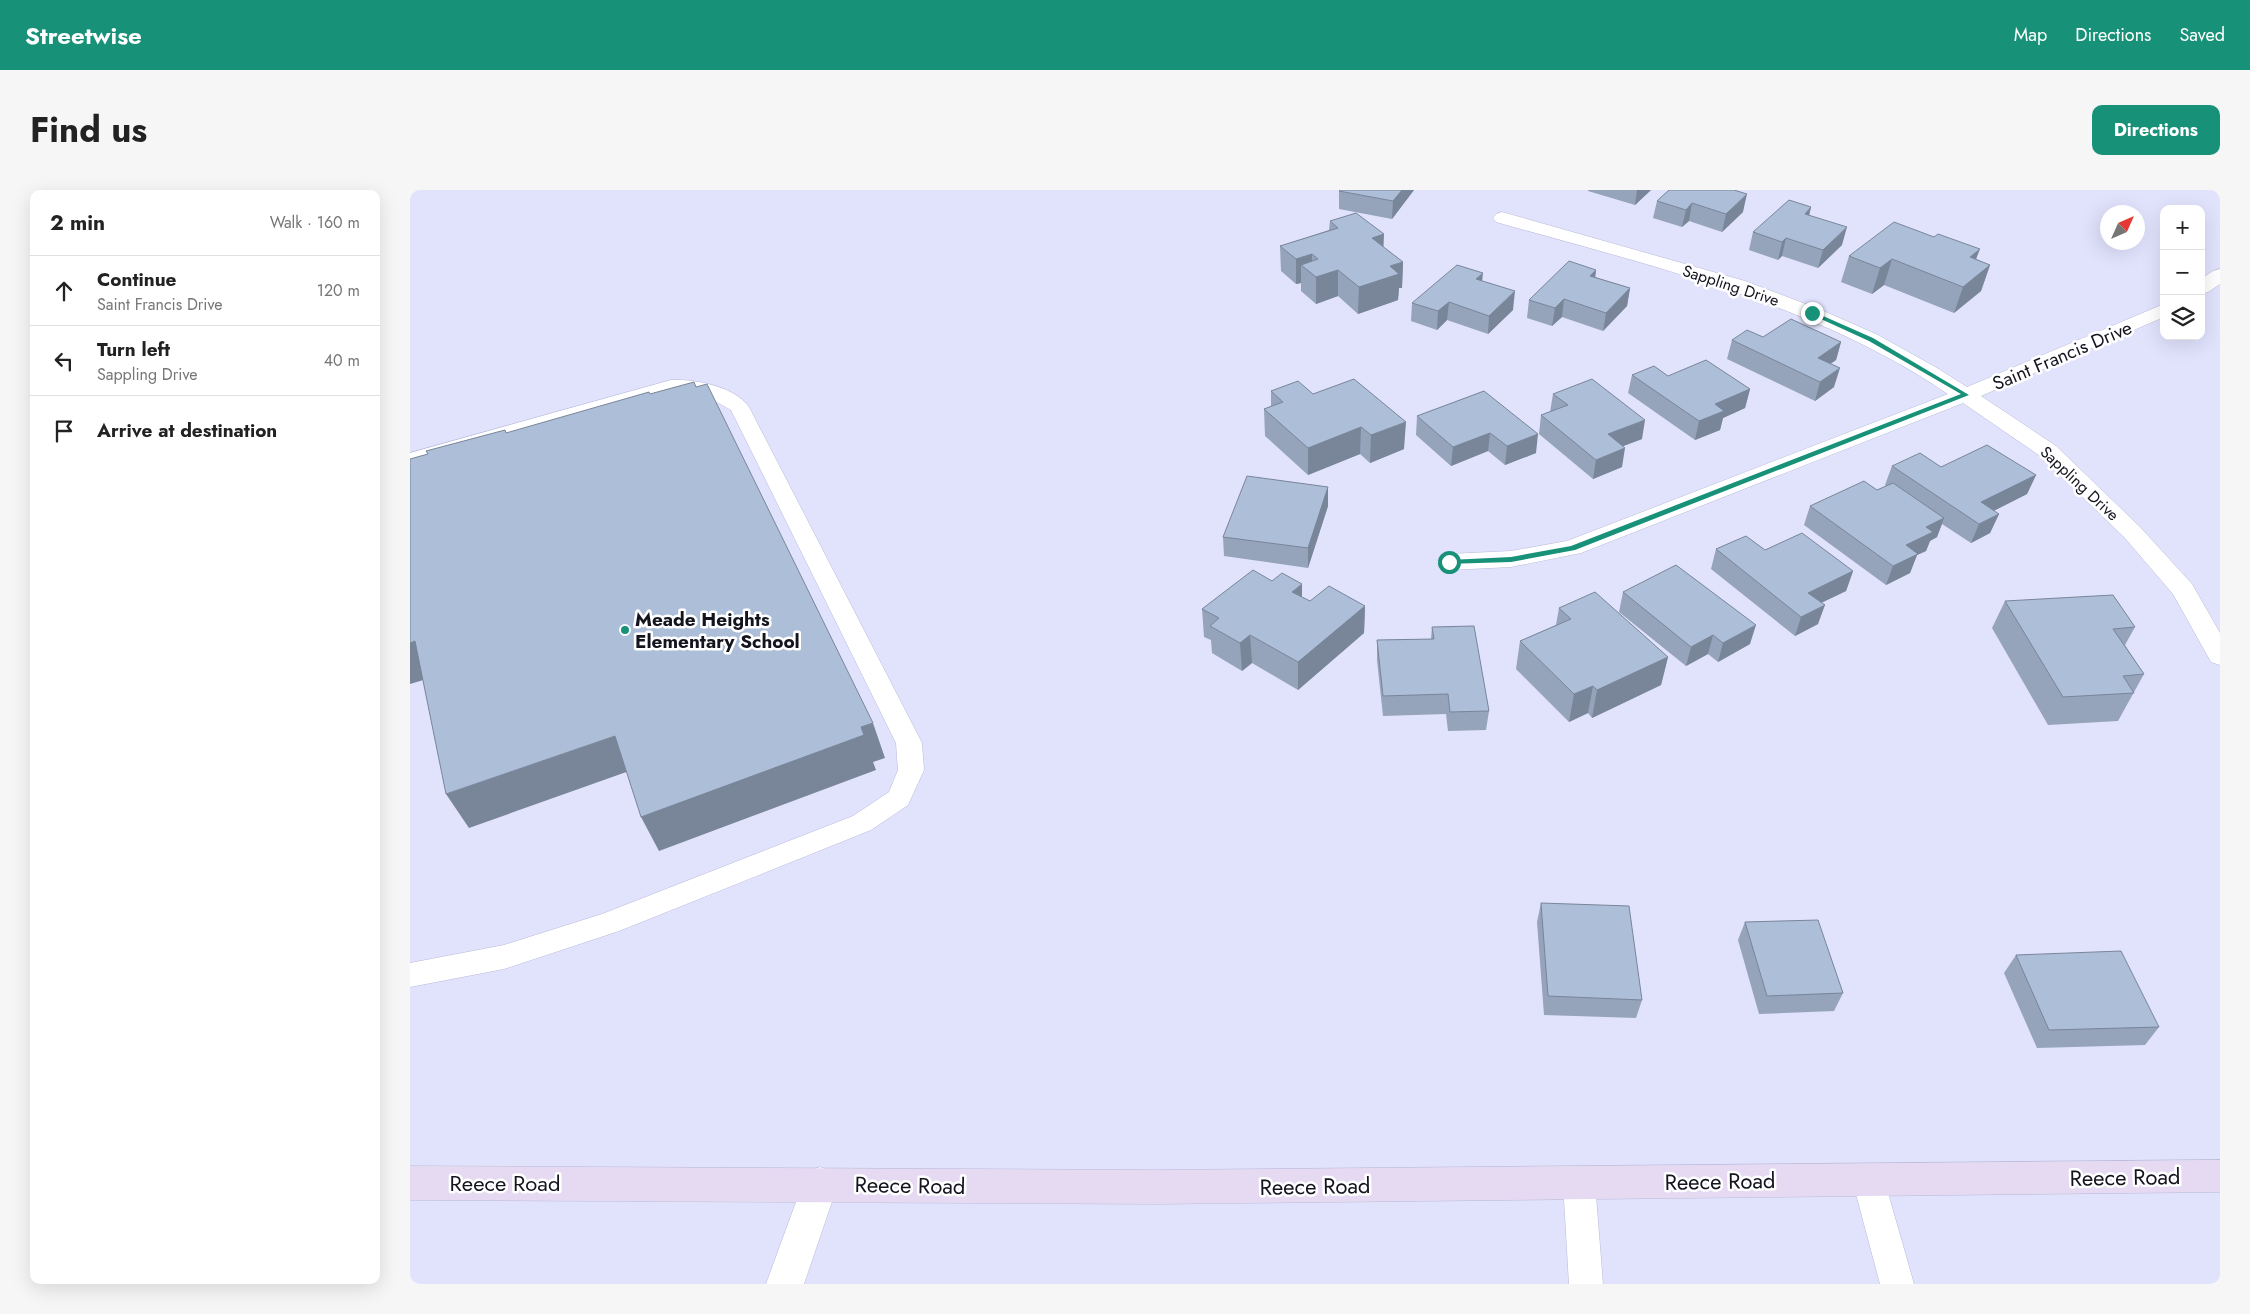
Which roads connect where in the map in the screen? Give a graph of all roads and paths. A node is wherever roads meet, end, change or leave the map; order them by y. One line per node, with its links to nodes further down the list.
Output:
1 (1502, 218): 5 (street, Sappling Drive)
2 (2220, 275): 3 (street)
3 (2205, 285)
4 (2160, 312): 5 (street, Saint Francis Drive)
5 (1966, 395): 7 (street, Saint Francis Drive); 8 (street, Sappling Drive)
6 (410, 459): 9 (lane)
7 (1449, 562)
8 (2220, 656)
9 (410, 975)
10 (2220, 1176): 11 (main road, Reece Road)
11 (1868, 1180): 13 (main road, Reece Road); 17 (lane)
12 (410, 1183): 14 (main road, Reece Road)
13 (1579, 1183): 14 (main road, Reece Road); 16 (lane)
14 (820, 1184): 15 (street)
15 (785, 1284)
16 (1586, 1284)
17 (1897, 1284)

